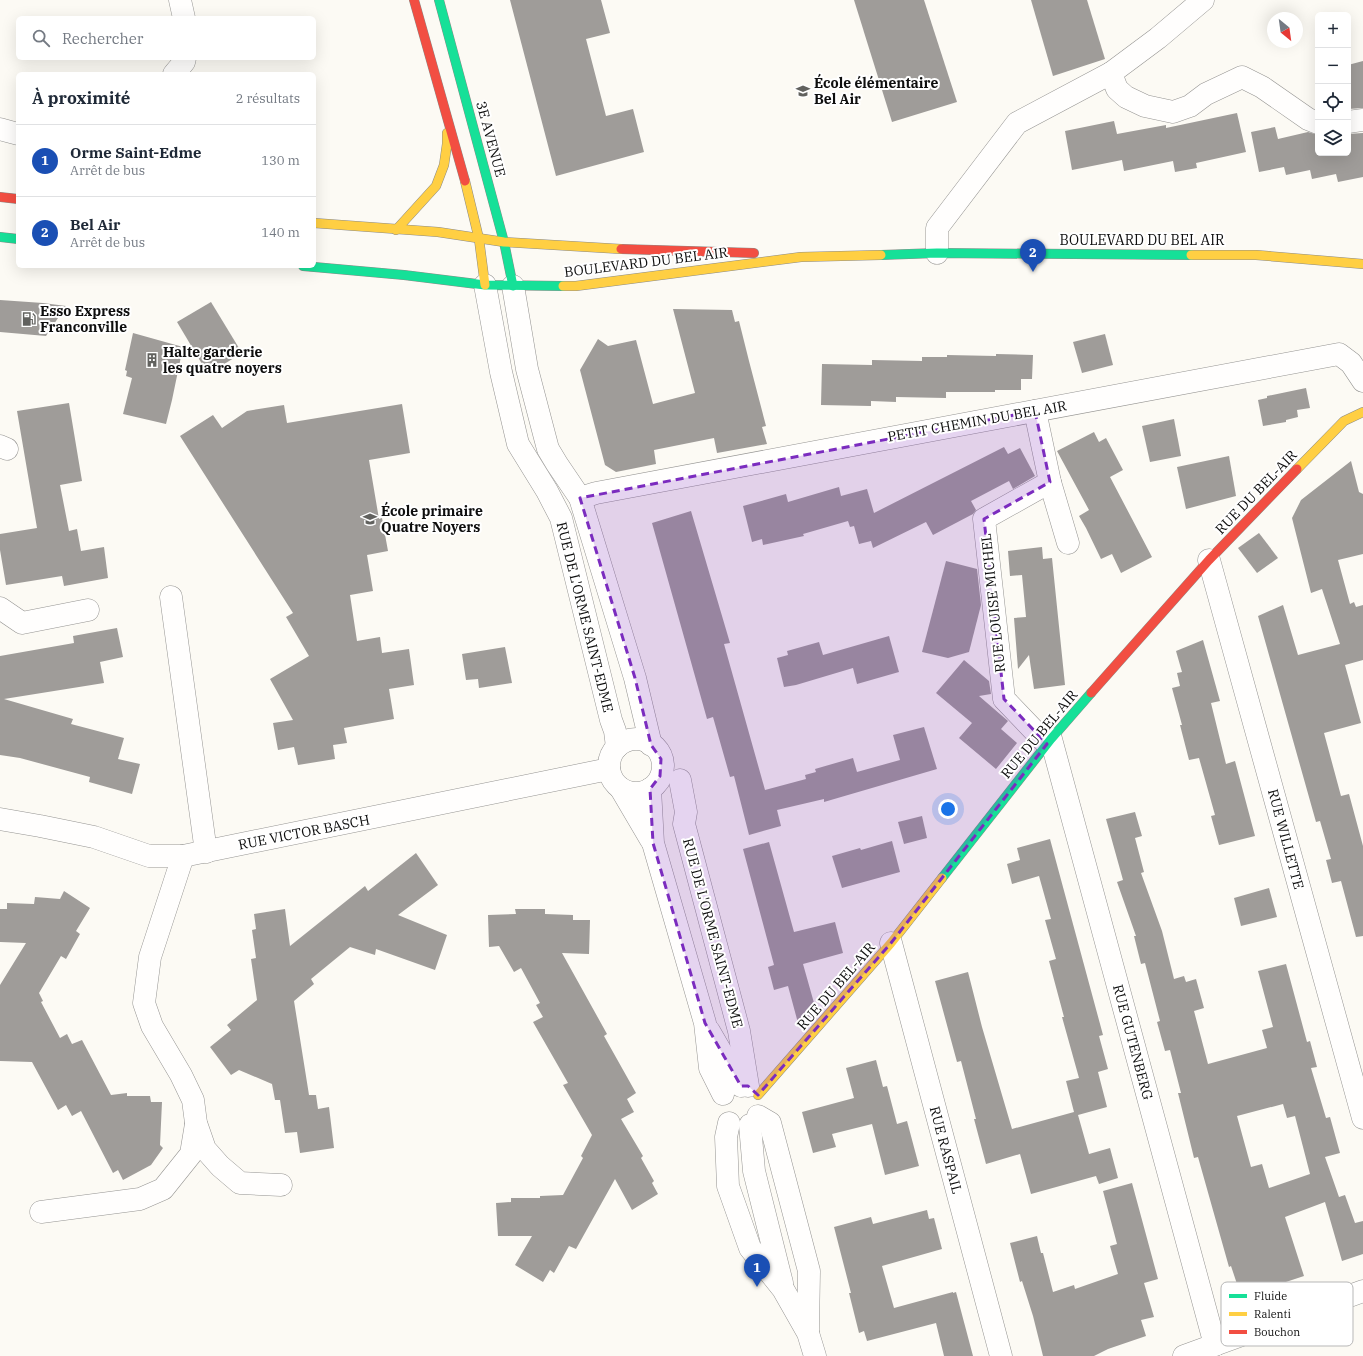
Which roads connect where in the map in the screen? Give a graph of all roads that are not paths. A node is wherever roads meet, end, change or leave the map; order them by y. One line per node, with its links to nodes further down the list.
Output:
1 (180, 0): 5 (street)
2 (414, 0): 9 (main road)
3 (439, 0): 22 (main road, 3E AVENUE)
4 (1203, 0): 8 (street)
5 (184, 16)
6 (184, 60): 7 (street)
7 (176, 72)
8 (1111, 73): 11 (street); 23 (street)
9 (445, 110): 18 (main road); 21 (main road)
10 (1363, 120): 12 (street)
11 (1315, 122)
12 (1351, 122)
13 (0, 129): 14 (street)
14 (16, 133)
15 (0, 197): 16 (main road)
16 (16, 199)
17 (316, 223): 18 (main road, BOULEVARD DU BEL AIR)
18 (396, 230): 21 (main road, BOULEVARD DU BEL AIR)
19 (0, 237): 20 (main road)
20 (16, 239)
21 (479, 239): 22 (main road, BOULEVARD DU BEL AIR); 27 (main road)
22 (504, 242): 24 (main road, BOULEVARD DU BEL AIR); 28 (main road, 3E AVENUE)
23 (937, 253): 24 (main road, BOULEVARD DU BEL AIR); 25 (main road, BOULEVARD DU BEL AIR)
24 (801, 257): 28 (main road, BOULEVARD DU BEL AIR)
25 (1363, 264)
26 (316, 267): 27 (main road, BOULEVARD DU BEL AIR)
27 (485, 285): 28 (main road, BOULEVARD DU BEL AIR); 41 (street, RUE DE L'ORME SAINT-EDME)
28 (513, 286): 33 (street, RUE DE L'ORME SAINT-EDME)
29 (1363, 381): 30 (street, PETIT CHEMIN DU BEL AIR)
30 (1035, 411): 32 (street); 33 (street, PETIT CHEMIN DU BEL AIR)
31 (1363, 412): 35 (main road, RUE DU BEL-AIR)
32 (1050, 482): 34 (street); 39 (street, RUE LOUISE MICHEL)
33 (580, 498): 40 (street, RUE DE L'ORME SAINT-EDME)
34 (1068, 543)
35 (1209, 560): 39 (main road, RUE DU BEL-AIR); 52 (street, RUE WILLETTE)
36 (171, 597): 48 (street)
37 (0, 608): 38 (street)
38 (88, 610)
39 (1049, 742): 50 (main road, RUE DU BEL-AIR); 61 (street, RUE GUTENBERG)
40 (651, 745): 41 (street); 45 (street)
41 (617, 747): 42 (street)
42 (609, 769): 44 (street); 48 (street, RUE VICTOR BASCH)
43 (680, 780): 51 (street, RUE DE L'ORME SAINT-EDME)
44 (621, 789): 45 (street); 47 (street, RUE DE L'ORME SAINT-EDME)
45 (650, 789): 47 (street, RUE DE L'ORME SAINT-EDME)
46 (0, 819): 49 (street, RUE VICTOR BASCH)
47 (653, 843): 51 (street, RUE DE L'ORME SAINT-EDME)
48 (206, 852): 49 (street, RUE VICTOR BASCH)
49 (183, 856): 53 (street)
50 (891, 943): 51 (main road, RUE DU BEL-AIR); 63 (street, RUE RASPAIL)
51 (744, 1104): 56 (street, RUE DE L'ORME SAINT-EDME); 56 (street, RUE DE L'ORME SAINT-EDME); 59 (street, RUE DE L'ORME SAINT-EDME)
52 (1363, 1118)
53 (196, 1123): 54 (street); 55 (street)
54 (281, 1185)
55 (41, 1212)
56 (783, 1288): 59 (street, RUE DE L'ORME SAINT-EDME)
57 (1363, 1290): 58 (street)
58 (1353, 1294)
59 (808, 1333): 62 (street, RUE DE L'ORME SAINT-EDME)
60 (1221, 1343): 61 (street)
61 (1215, 1345): 64 (street)
62 (815, 1356)
63 (1001, 1356)
64 (1184, 1356)

